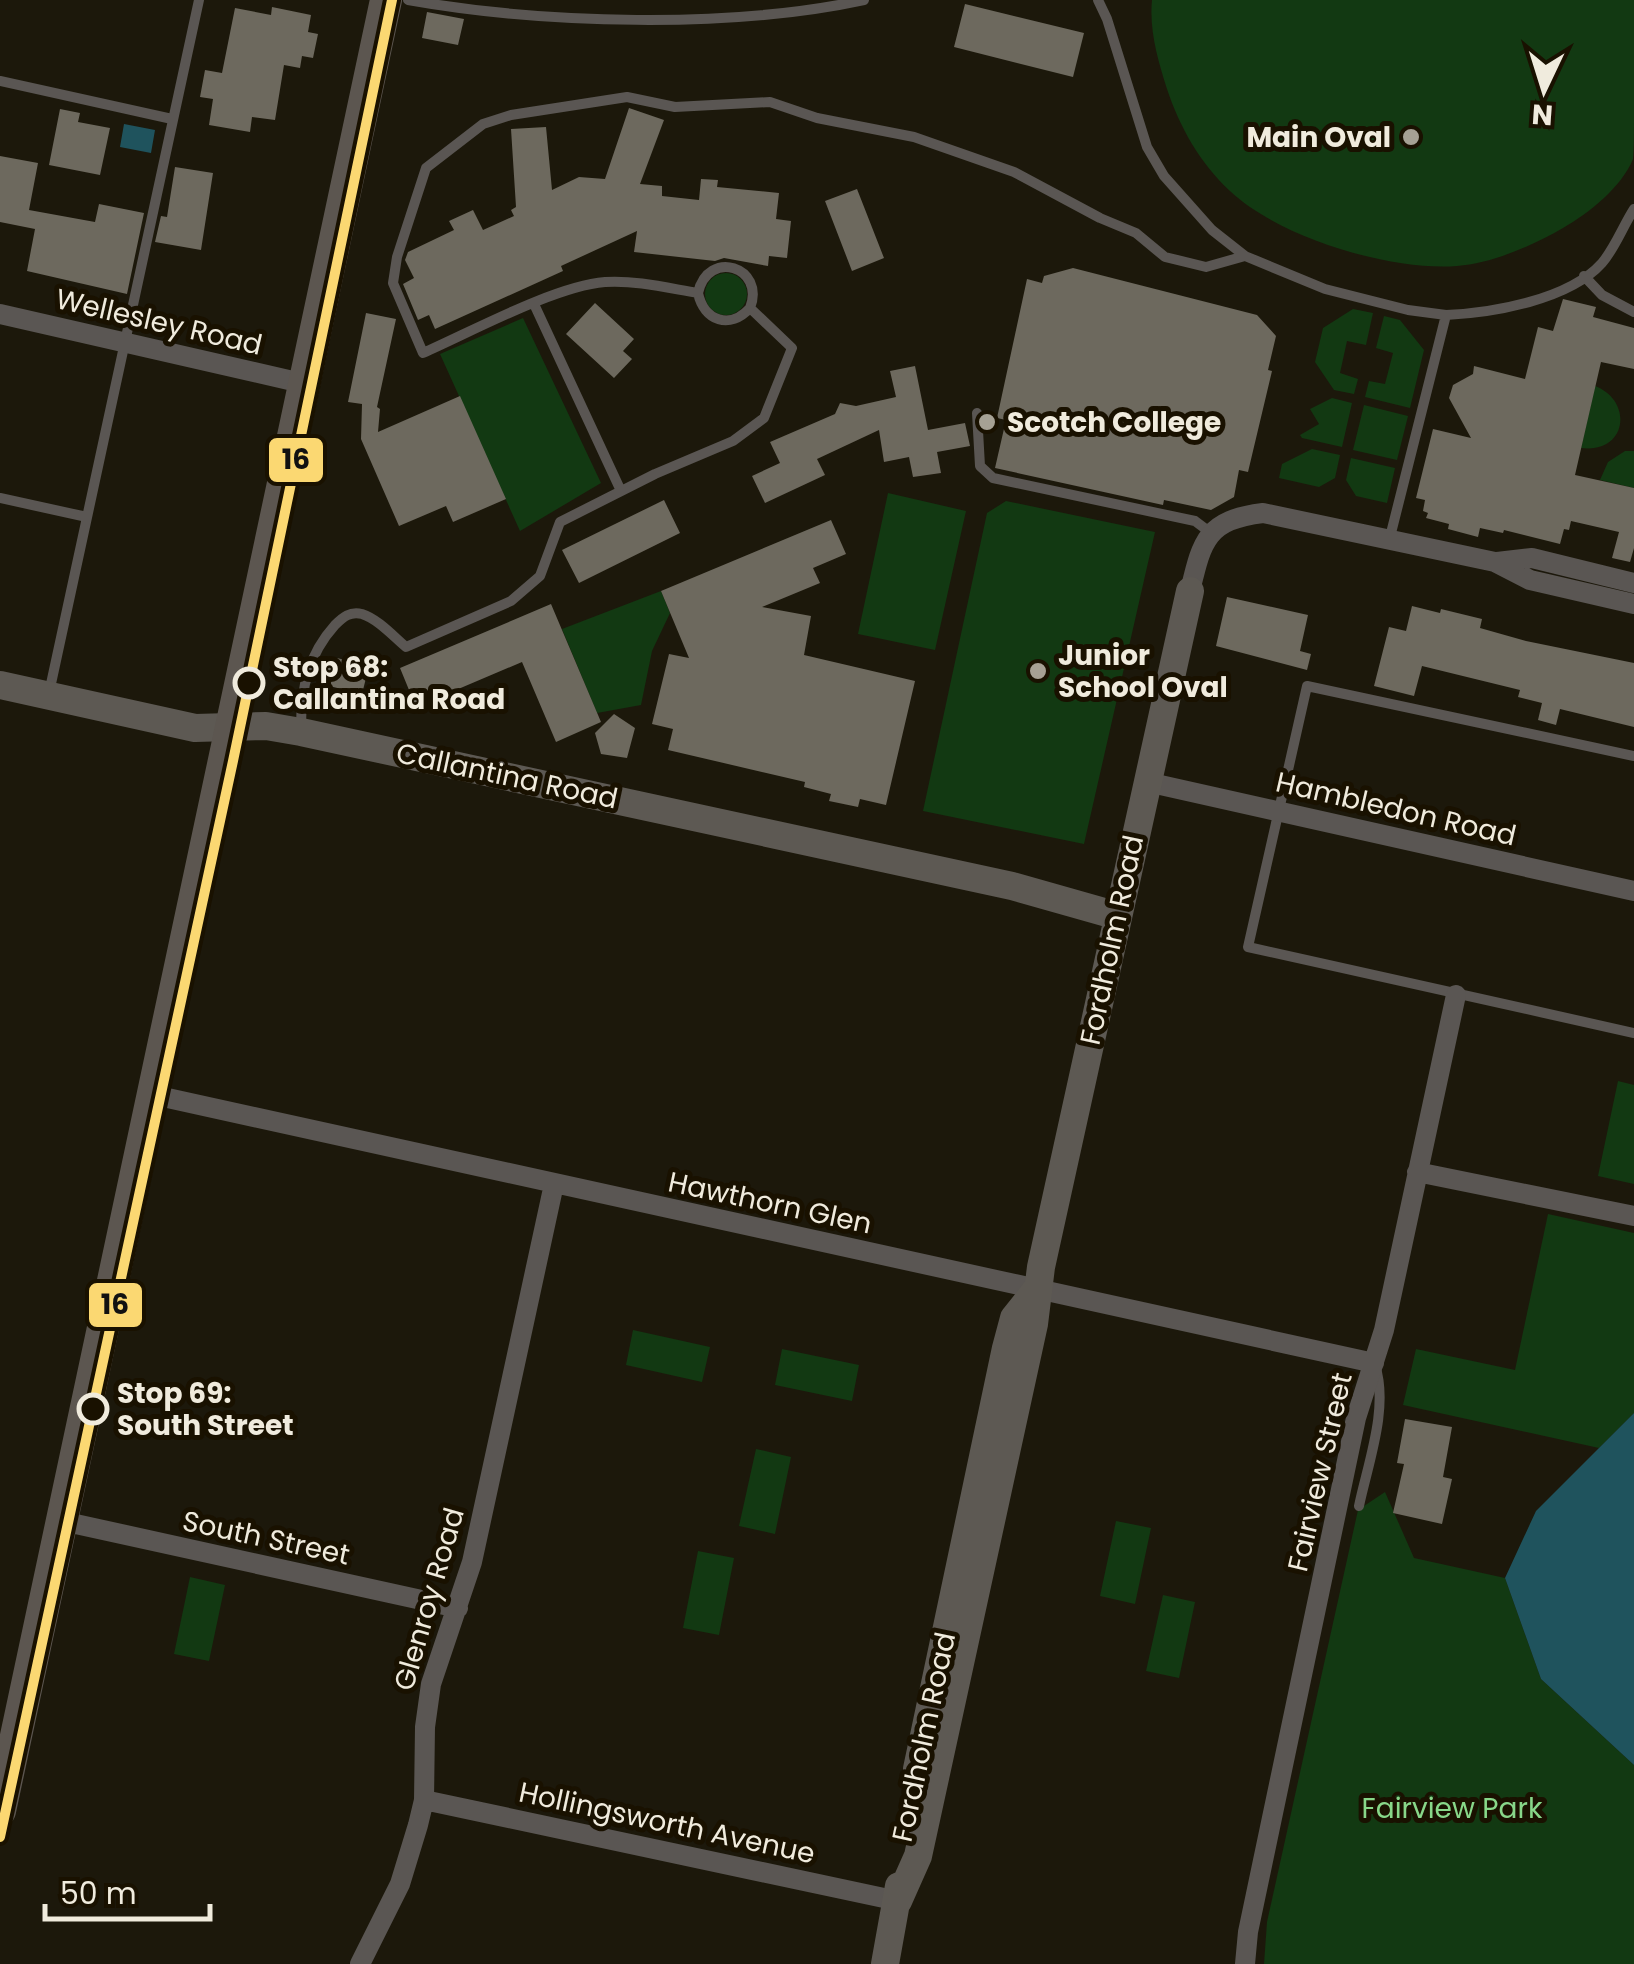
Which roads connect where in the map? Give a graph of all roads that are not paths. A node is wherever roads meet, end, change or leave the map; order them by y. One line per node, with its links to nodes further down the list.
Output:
1 (198, 0): 7 (lane)
2 (386, 0): 18 (main road)
3 (408, 0): 4 (lane)
4 (864, 0)
5 (1098, 0): 9 (lane)
6 (0, 80): 7 (lane)
7 (172, 119): 17 (lane)
8 (1634, 208): 10 (lane)
9 (1245, 256): 12 (lane); 16 (lane)
10 (1584, 276): 14 (lane); 16 (lane)
11 (698, 293): 12 (lane); 13 (lane); 13 (lane)
12 (534, 304): 20 (lane)
13 (750, 308): 20 (lane)
14 (1634, 312)
15 (0, 314): 17 (street, Wellesley Road)
16 (1446, 315): 24 (lane)
17 (124, 342): 18 (street, Wellesley Road); 22 (lane)
18 (306, 384): 31 (main road)
19 (977, 414): 23 (lane)
20 (621, 492): 32 (lane)
21 (0, 498): 22 (lane)
22 (87, 518): 30 (lane)
23 (1211, 533): 24 (street); 27 (street)
24 (1389, 541): 25 (street)
25 (1495, 562): 26 (street); 28 (street)
26 (1634, 582)
27 (1190, 591): 34 (street, Fordholm Road)
28 (1634, 604)
29 (0, 685): 30 (street, Callantina Road)
30 (48, 696): 31 (street, Callantina Road)
31 (233, 728): 32 (street, Callantina Road); 40 (main road)
32 (301, 732): 37 (street, Callantina Road)
33 (1634, 756): 35 (lane)
34 (1147, 782): 35 (street, Hambledon Road); 37 (street, Fordholm Road)
35 (1280, 811): 36 (street, Hambledon Road); 38 (lane)
36 (1634, 891)
37 (1119, 907): 44 (street, Fordholm Road)
38 (1456, 995): 39 (lane); 41 (street, Fairview Street)
39 (1634, 1032)
40 (154, 1095): 42 (street, Hawthorn Glen); 47 (main road)
41 (1418, 1172): 43 (street); 45 (street, Fairview Street)
42 (554, 1184): 44 (street, Hawthorn Glen); 48 (street, Glenroy Road)
43 (1634, 1216)
44 (1036, 1289): 45 (street, Hawthorn Glen); 51 (street, Fordholm Road)
45 (1374, 1363): 46 (lane); 54 (street, Fairview Street)
46 (1359, 1506)
47 (62, 1521): 48 (street, South Street); 50 (main road)
48 (458, 1608): 49 (street, Glenroy Road)
49 (424, 1800): 51 (street, Hollingsworth Avenue); 52 (street, Glenroy Road)
50 (0, 1811)
51 (898, 1900): 53 (street, Fordholm Road)
52 (360, 1964)
53 (885, 1964)
54 (1244, 1964)

